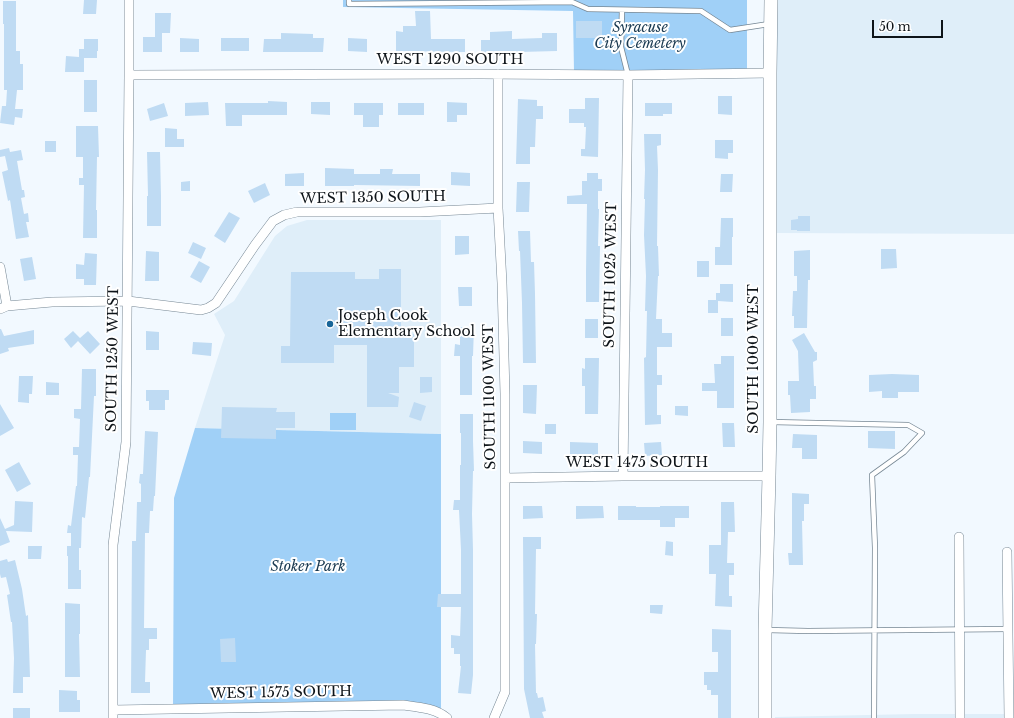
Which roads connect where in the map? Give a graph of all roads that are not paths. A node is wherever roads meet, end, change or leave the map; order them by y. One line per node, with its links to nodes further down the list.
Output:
1 (129, 0): 8 (street, SOUTH 1250 WEST)
2 (349, 0): 4 (lane)
3 (771, 0): 6 (main road, SOUTH 1000 WEST)
4 (572, 1): 5 (lane)
5 (622, 10): 6 (lane); 10 (lane)
6 (771, 23): 7 (main road, SOUTH 1000 WEST)
7 (770, 73): 10 (street, WEST 1290 SOUTH); 15 (main road, SOUTH 1000 WEST)
8 (130, 74): 9 (street, WEST 1290 SOUTH); 13 (street, SOUTH 1250 WEST)
9 (498, 74): 10 (street, WEST 1290 SOUTH); 11 (street, SOUTH 1100 WEST)
10 (628, 74): 16 (street, SOUTH 1025 WEST)
11 (498, 208): 13 (street, WEST 1350 SOUTH); 18 (street, SOUTH 1100 WEST)
12 (0, 267): 14 (street)
13 (128, 301): 14 (street, WEST 1350 SOUTH); 25 (street, SOUTH 1250 WEST)
14 (4, 307)
15 (770, 422): 17 (main road, SOUTH 1000 WEST); 24 (lane)
16 (622, 476): 17 (street, WEST 1475 SOUTH); 18 (street, WEST 1475 SOUTH)
17 (769, 476): 23 (main road, SOUTH 1000 WEST)
18 (505, 478): 27 (street, SOUTH 1100 WEST)
19 (959, 537): 21 (street)
20 (1007, 552): 22 (street)
21 (959, 629): 22 (lane); 24 (lane); 30 (street)
22 (1008, 629): 31 (street)
23 (765, 630): 24 (lane); 28 (main road, SOUTH 1000 WEST)
24 (874, 630): 29 (lane)
25 (113, 714): 26 (street, WEST 1575 SOUTH)
26 (447, 718)
27 (495, 718)
28 (765, 718)
29 (874, 718)
30 (960, 718)
31 (1009, 718)

